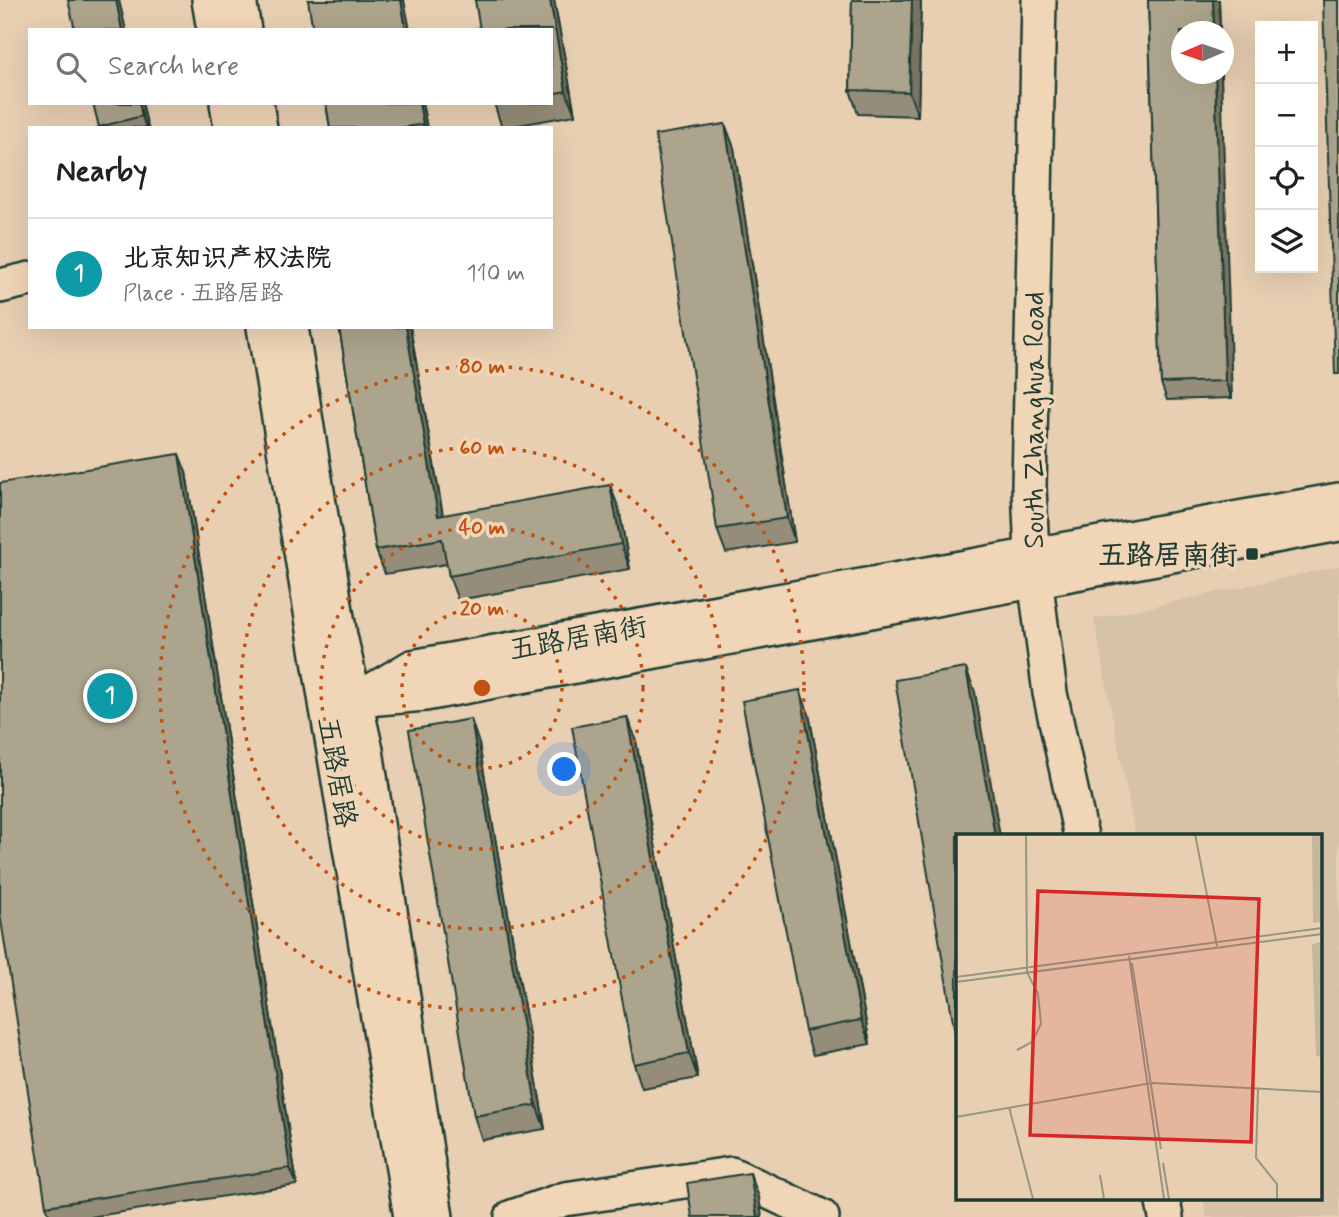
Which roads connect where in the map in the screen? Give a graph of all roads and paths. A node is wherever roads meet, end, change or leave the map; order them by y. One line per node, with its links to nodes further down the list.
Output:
1 (209, 0): 4 (street)
2 (239, 0): 5 (street)
3 (1039, 0): 16 (street, South Zhanghua Road)
4 (214, 28)
5 (244, 28)
6 (227, 105): 8 (street)
7 (256, 105): 9 (street)
8 (231, 126)
9 (260, 126)
10 (28, 279): 11 (street)
11 (0, 286)
12 (264, 329): 17 (street, 五路居路)
13 (291, 329): 17 (street, 五路居路)
14 (1339, 500): 16 (street, 五路居南街)
15 (1339, 524): 17 (street, 五路居南街)
16 (1032, 555): 17 (street, 五路居南街); 18 (street, South Zhanghua Road)
17 (341, 704): 19 (street, 五路居路); 20 (street, 五路居路)
18 (1082, 834)
19 (411, 1217)
20 (436, 1217)
21 (512, 1217): 22 (street)
22 (822, 1217)

